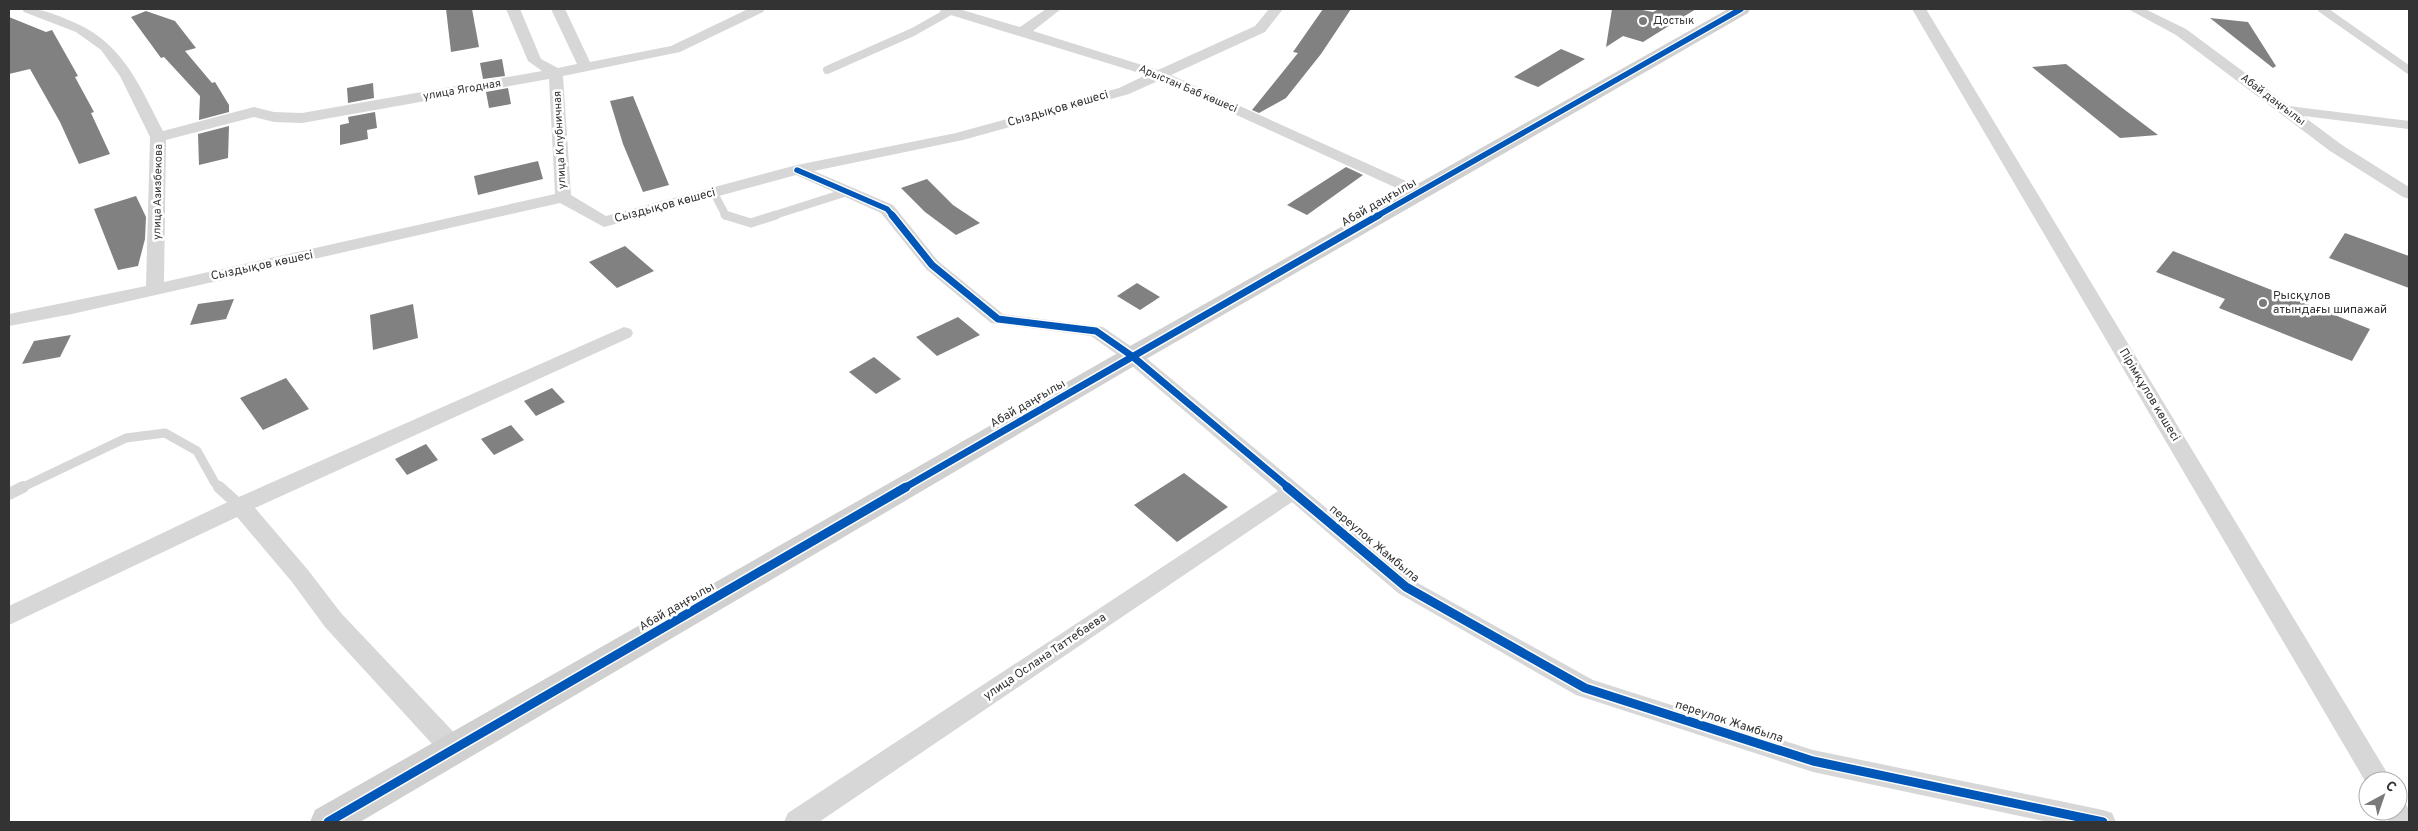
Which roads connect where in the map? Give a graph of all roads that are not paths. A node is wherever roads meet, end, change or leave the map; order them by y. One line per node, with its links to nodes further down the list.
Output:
1 (29, 9): 20 (street, улица Азизбекова)
2 (512, 9): 16 (street, улица Клубничная)
3 (558, 9): 13 (street)
4 (758, 9): 13 (street, улица Ягодная)
5 (1054, 9): 12 (street)
6 (1276, 9): 17 (street, Сыздықов көшесі)
7 (1741, 9): 24 (street, Абай даңғылы)
8 (1920, 9): 36 (street, Пірімқұлов көшесі)
9 (2135, 9): 18 (street, Абай даңғылы)
10 (2322, 9): 15 (lane)
11 (949, 10): 12 (street, Арыстан Баб көшесі); 14 (lane)
12 (1024, 31): 17 (street, Арыстан Баб көшесі)
13 (585, 66): 16 (street, улица Ягодная)
14 (827, 70)
15 (2409, 70)
16 (556, 73): 20 (street, улица Ягодная); 26 (street, улица Клубничная)
17 (1160, 75): 21 (street, Сыздықов көшесі); 24 (street, Арыстан Баб көшесі)
18 (2288, 110): 19 (lane); 25 (street, Абай даңғылы)
19 (2409, 125)
20 (158, 137): 27 (street, улица Азизбекова)
21 (797, 170): 22 (street, переулок Жамбыла); 23 (street, Сыздықов көшесі)
22 (847, 192): 23 (lane); 30 (street, переулок Жамбыла)
23 (714, 193): 26 (street, Сыздықов көшесі)
24 (1420, 193): 30 (street, Абай даңғылы)
25 (2409, 194)
26 (563, 197): 27 (street, Сыздықов көшесі)
27 (155, 289): 28 (street, Сыздықов көшесі)
28 (9, 320)
29 (624, 333): 33 (street)
30 (1132, 356): 31 (street, переулок Жамбыла); 35 (street, Абай даңғылы)
31 (1293, 491): 38 (street, улица Ослана Таттебаева); 39 (street, переулок Жамбыла)
32 (9, 494): 33 (lane)
33 (240, 506): 34 (street); 35 (street)
34 (9, 616)
35 (454, 750): 37 (street, Абай даңғылы)
36 (2373, 771)
37 (328, 822)
38 (797, 822)
39 (2103, 822)

